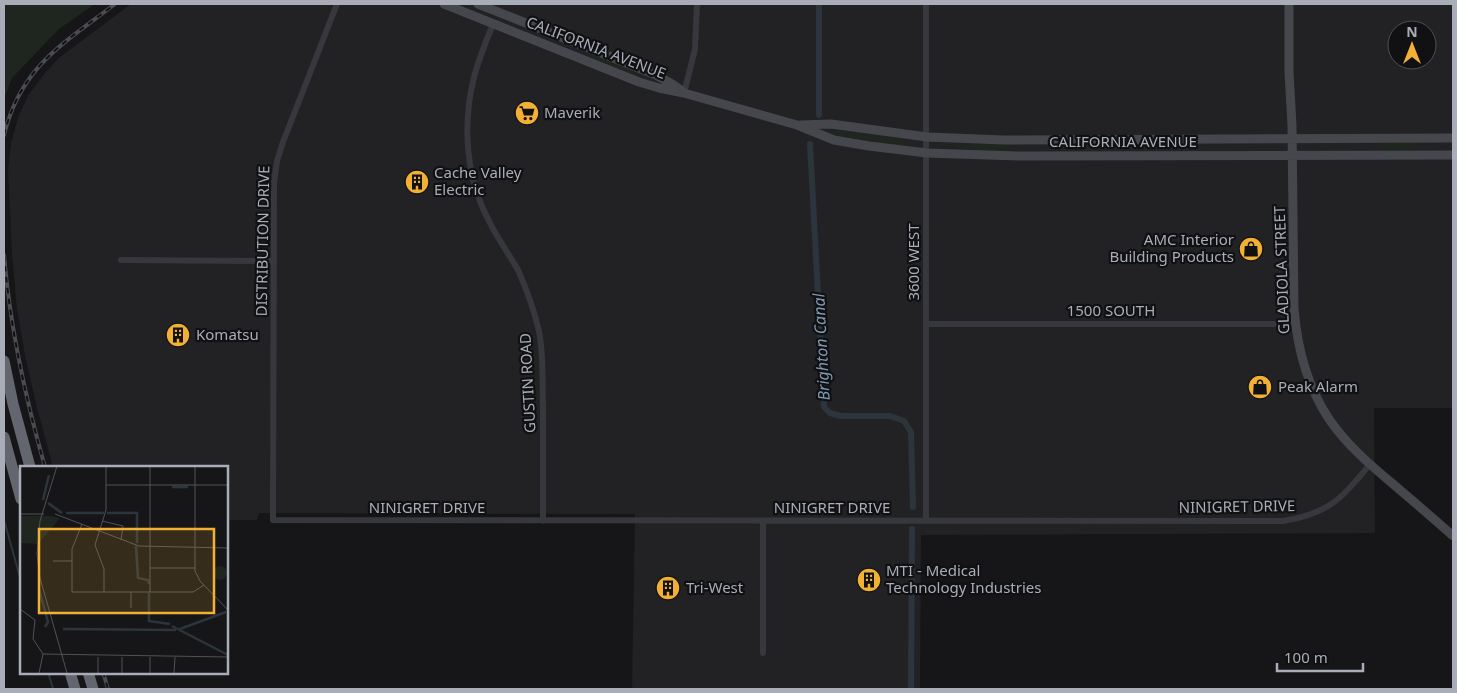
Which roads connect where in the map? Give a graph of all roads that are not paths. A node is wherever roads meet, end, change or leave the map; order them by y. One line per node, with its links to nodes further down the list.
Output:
1 (337, 4): 24 (street, DISTRIBUTION DRIVE)
2 (444, 4): 8 (main road, CALIFORNIA AVENUE)
3 (478, 4): 7 (main road, CALIFORNIA AVENUE)
4 (697, 4): 9 (street)
5 (926, 4): 11 (street, 3600 WEST)
6 (1289, 4): 15 (main road, GLADIOLA STREET)
7 (499, 8): 8 (main road); 9 (main road, CALIFORNIA AVENUE)
8 (493, 24): 9 (main road, CALIFORNIA AVENUE); 33 (street, GUSTIN ROAD)
9 (684, 93): 10 (main road, CALIFORNIA AVENUE)
10 (797, 125): 11 (main road, CALIFORNIA AVENUE); 17 (main road, CALIFORNIA AVENUE)
11 (927, 137): 16 (main road, CALIFORNIA AVENUE); 17 (street, 3600 WEST)
12 (1433, 138): 13 (main road, CALIFORNIA AVENUE); 15 (main road, CALIFORNIA AVENUE); 20 (main road)
13 (1453, 138)
14 (1183, 139): 15 (main road, CALIFORNIA AVENUE); 16 (main road, CALIFORNIA AVENUE); 18 (main road)
15 (1292, 139): 19 (main road, GLADIOLA STREET)
16 (1034, 140): 22 (main road)
17 (927, 152): 22 (main road, CALIFORNIA AVENUE); 25 (street, 3600 WEST)
18 (1183, 155): 19 (main road, CALIFORNIA AVENUE); 22 (main road, CALIFORNIA AVENUE)
19 (1292, 155): 20 (main road, CALIFORNIA AVENUE); 26 (main road, GLADIOLA STREET)
20 (1433, 155): 21 (main road, CALIFORNIA AVENUE)
21 (1453, 155)
22 (1034, 156)
23 (121, 260): 24 (street)
24 (274, 261): 32 (street, DISTRIBUTION DRIVE)
25 (927, 324): 26 (street, 1500 SOUTH); 35 (street, 3600 WEST)
26 (1295, 324): 29 (main road, GLADIOLA STREET)
27 (4, 361): 30 (highway)
28 (4, 437): 31 (highway)
29 (1370, 464): 35 (street, NINIGRET DRIVE); 36 (main road, GLADIOLA STREET)
30 (30, 466)
31 (20, 495)
32 (274, 520): 33 (street, NINIGRET DRIVE)
33 (543, 521): 34 (street, NINIGRET DRIVE)
34 (763, 521): 35 (street, NINIGRET DRIVE); 37 (street)
35 (926, 521)
36 (1453, 536)
37 (763, 653)
38 (70, 673): 40 (highway)
39 (88, 673): 41 (highway)
40 (75, 689)
41 (93, 689)

